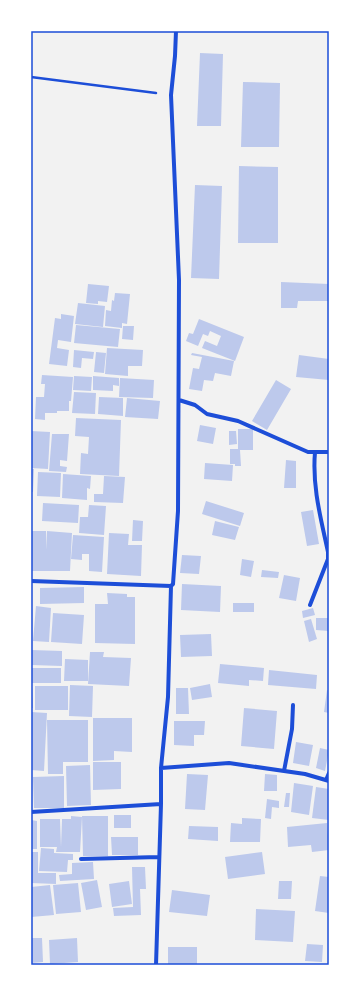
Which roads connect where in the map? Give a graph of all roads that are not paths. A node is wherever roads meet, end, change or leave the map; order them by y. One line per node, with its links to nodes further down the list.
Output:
1 (176, 31): 2 (street)
2 (179, 400): 3 (street); 6 (street)
3 (315, 452): 4 (street); 7 (street)
4 (329, 452)
5 (31, 581): 6 (street)
6 (171, 586): 9 (street)
7 (310, 605)
8 (293, 705): 10 (street)
9 (161, 768): 10 (street); 13 (street)
10 (284, 771): 12 (street)
11 (329, 773): 12 (street)
12 (328, 780)
13 (161, 804): 14 (street); 15 (street)
14 (31, 812)
15 (159, 857): 16 (street); 17 (street)
16 (81, 859)
17 (156, 965)

